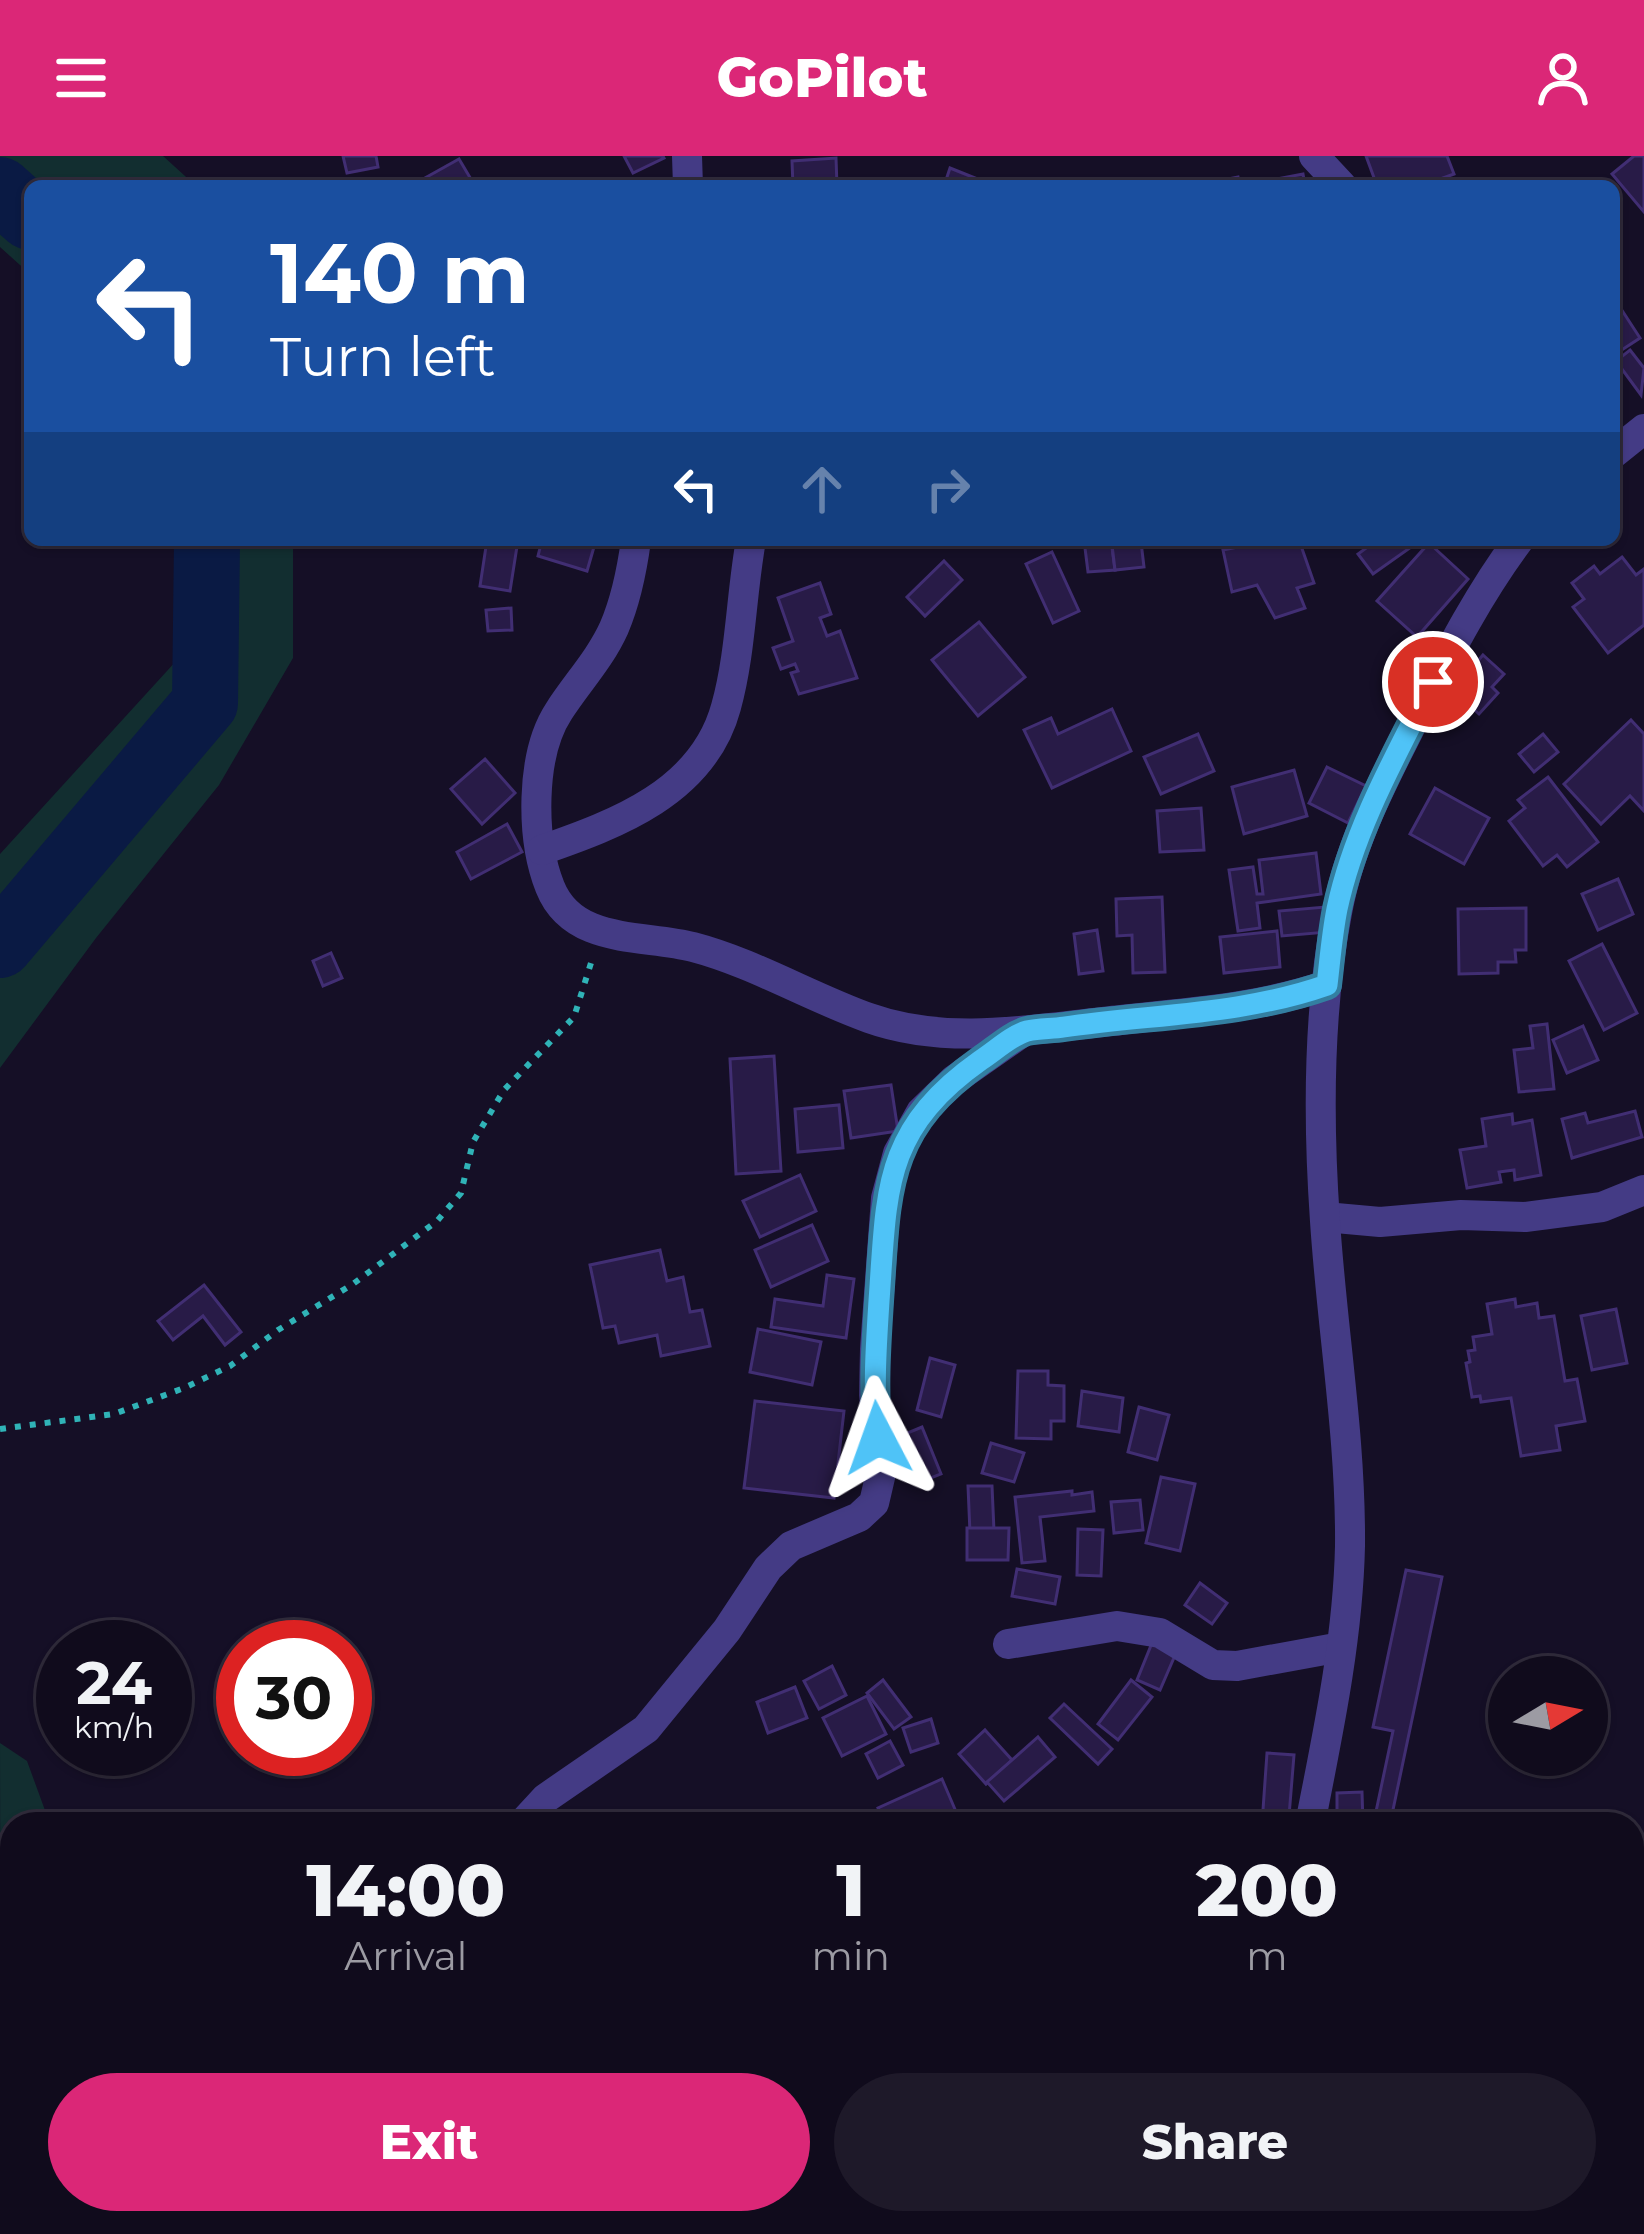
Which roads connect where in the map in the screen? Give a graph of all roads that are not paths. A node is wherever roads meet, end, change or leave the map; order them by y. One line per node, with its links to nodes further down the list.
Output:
1 (1314, 156): 2 (street)
2 (1336, 180)
3 (1644, 429): 4 (street)
4 (1620, 448)
5 (636, 546): 8 (street)
6 (750, 546): 8 (street)
7 (1514, 546): 9 (street)
8 (542, 850): 10 (street)
9 (1327, 985): 10 (street); 12 (street)
10 (1024, 1031): 15 (street)
11 (1644, 1190): 12 (street)
12 (1324, 1217): 14 (street)
13 (1008, 1644): 14 (street)
14 (1341, 1647): 16 (street)
15 (534, 1812)
16 (1312, 1812)

